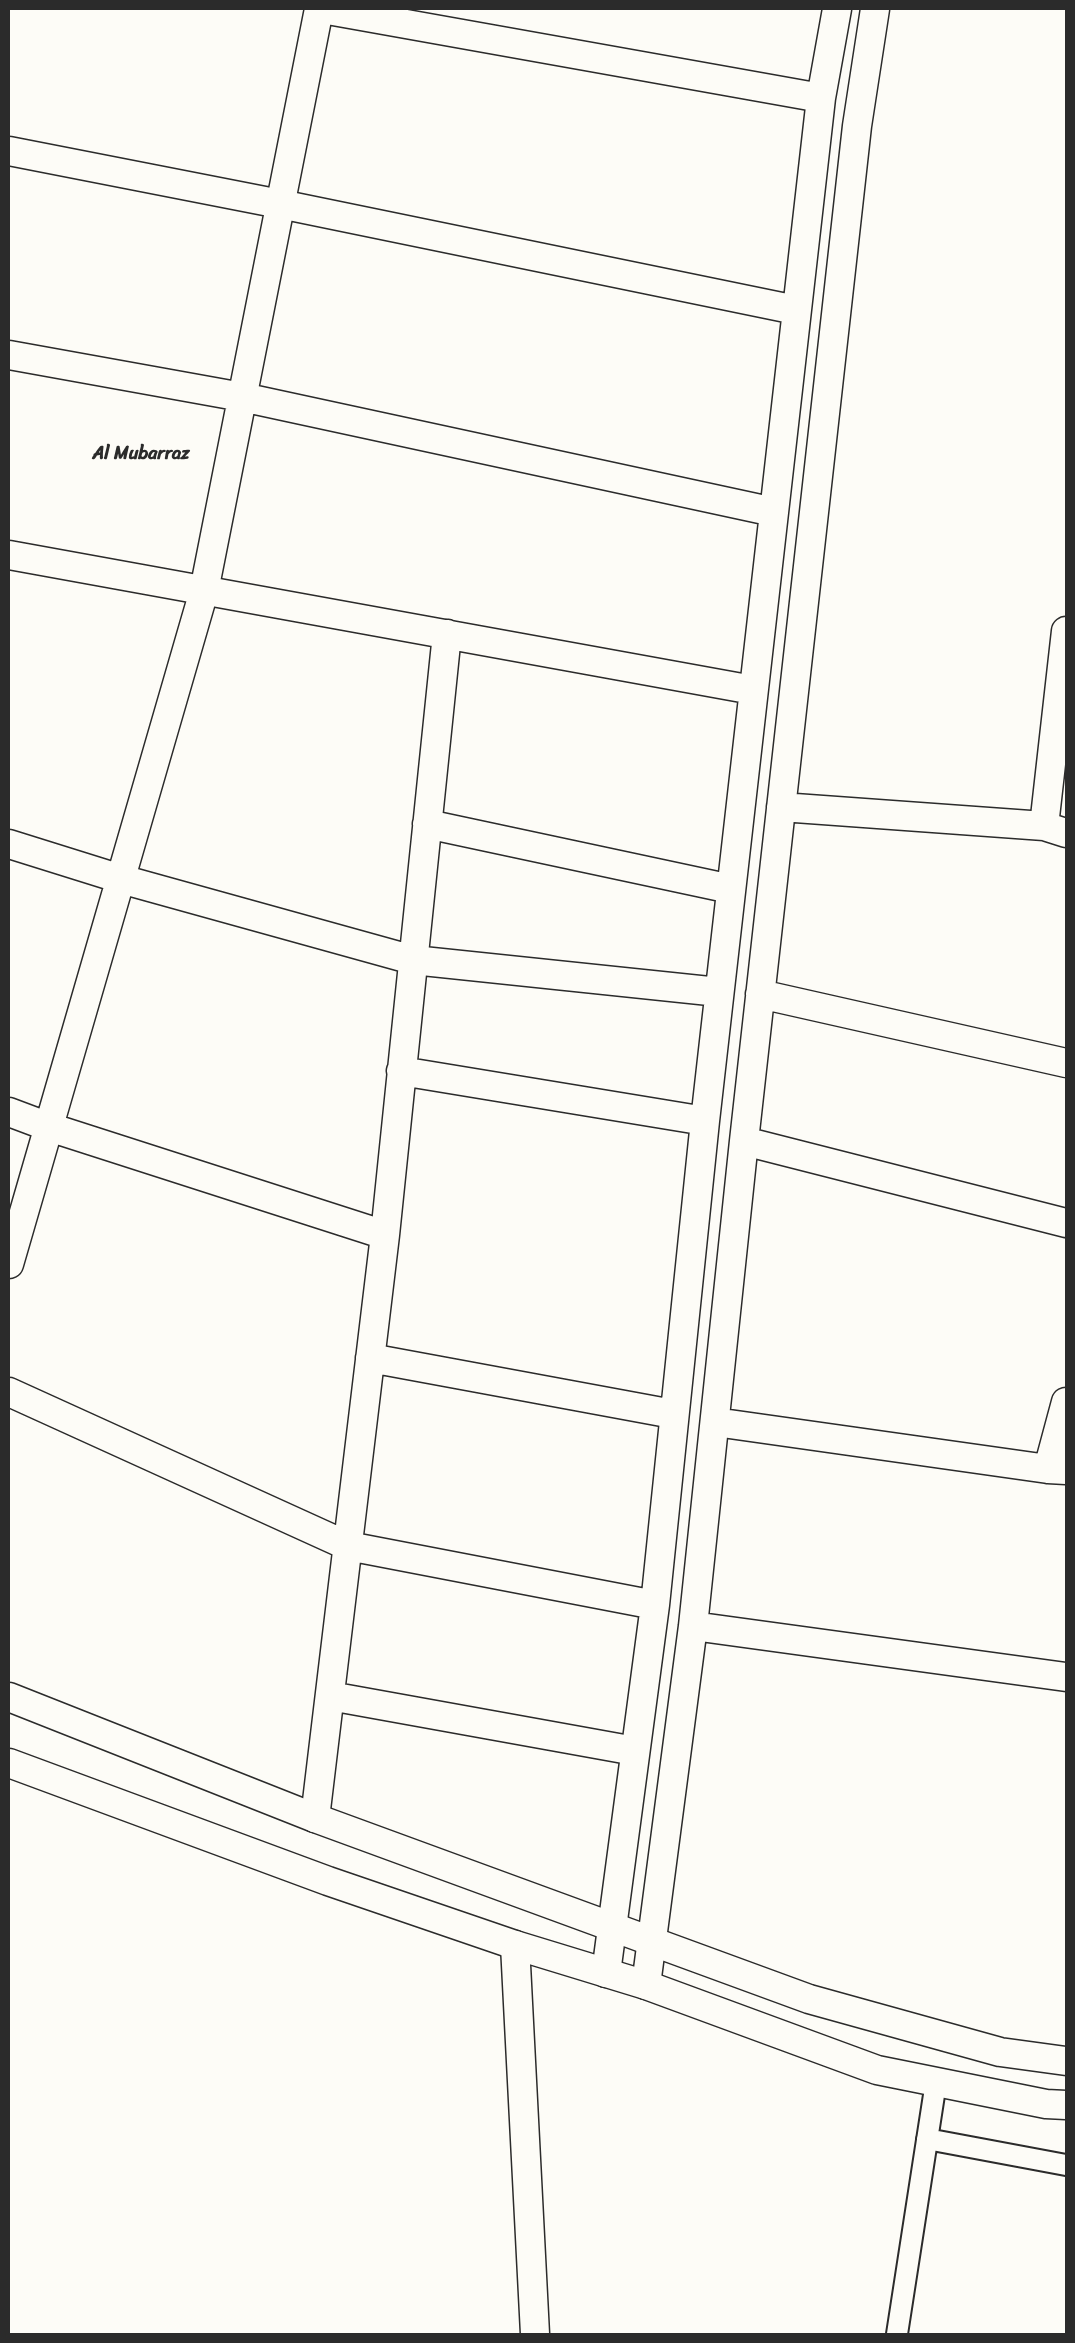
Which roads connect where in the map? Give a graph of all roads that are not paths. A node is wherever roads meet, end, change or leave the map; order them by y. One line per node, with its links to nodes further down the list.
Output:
1 (320, 9): 4 (street); 6 (street)
2 (837, 9): 4 (street)
3 (875, 9): 16 (street)
4 (821, 98): 7 (street)
5 (9, 152): 6 (street)
6 (280, 204): 7 (street); 9 (street)
7 (796, 310): 10 (street)
8 (9, 356): 9 (street)
9 (242, 396): 10 (street); 12 (street)
10 (774, 512): 15 (street)
11 (9, 555): 12 (street)
12 (204, 591): 14 (street); 20 (street)
13 (1066, 631): 18 (street)
14 (447, 634): 15 (street); 17 (street)
15 (753, 690): 21 (street)
16 (782, 807): 18 (street); 24 (street)
17 (427, 824): 21 (street); 22 (street)
18 (1055, 830)
19 (9, 844): 20 (street)
20 (121, 879): 22 (street); 29 (street)
21 (731, 889): 23 (street)
22 (413, 960): 23 (street); 26 (street)
23 (719, 992): 28 (street)
24 (760, 994): 25 (street); 30 (street)
25 (1066, 1063)
26 (401, 1071): 28 (street); 32 (street)
27 (9, 1112): 29 (street)
28 (705, 1120): 37 (street)
29 (48, 1127): 32 (street); 33 (street)
30 (744, 1141): 31 (street); 38 (street)
31 (1066, 1223)
32 (385, 1235): 34 (street)
33 (9, 1264)
34 (370, 1358): 37 (street); 40 (street)
35 (9, 1392): 40 (street)
36 (1066, 1402): 39 (street)
37 (673, 1414): 41 (street)
38 (715, 1422): 39 (street); 42 (street)
39 (1057, 1470)
40 (348, 1546): 41 (street); 44 (street)
41 (655, 1605): 46 (street)
42 (692, 1626): 43 (street); 50 (street)
43 (1066, 1677)
44 (330, 1696): 46 (street); 48 (street)
45 (9, 1697): 48 (street)
46 (636, 1751): 49 (street)
47 (9, 1762): 51 (street)
48 (314, 1818): 49 (street)
49 (611, 1926): 50 (street); 52 (street)
50 (652, 1942): 53 (street); 54 (street)
51 (515, 1945): 52 (street); 59 (street)
52 (606, 1973): 53 (street)
53 (646, 1985): 55 (street)
54 (1066, 2061)
55 (936, 2082): 56 (street); 57 (lane)
56 (1066, 2105)
57 (927, 2139): 58 (lane); 60 (lane)
58 (1066, 2165)
59 (534, 2334)
60 (897, 2334)

